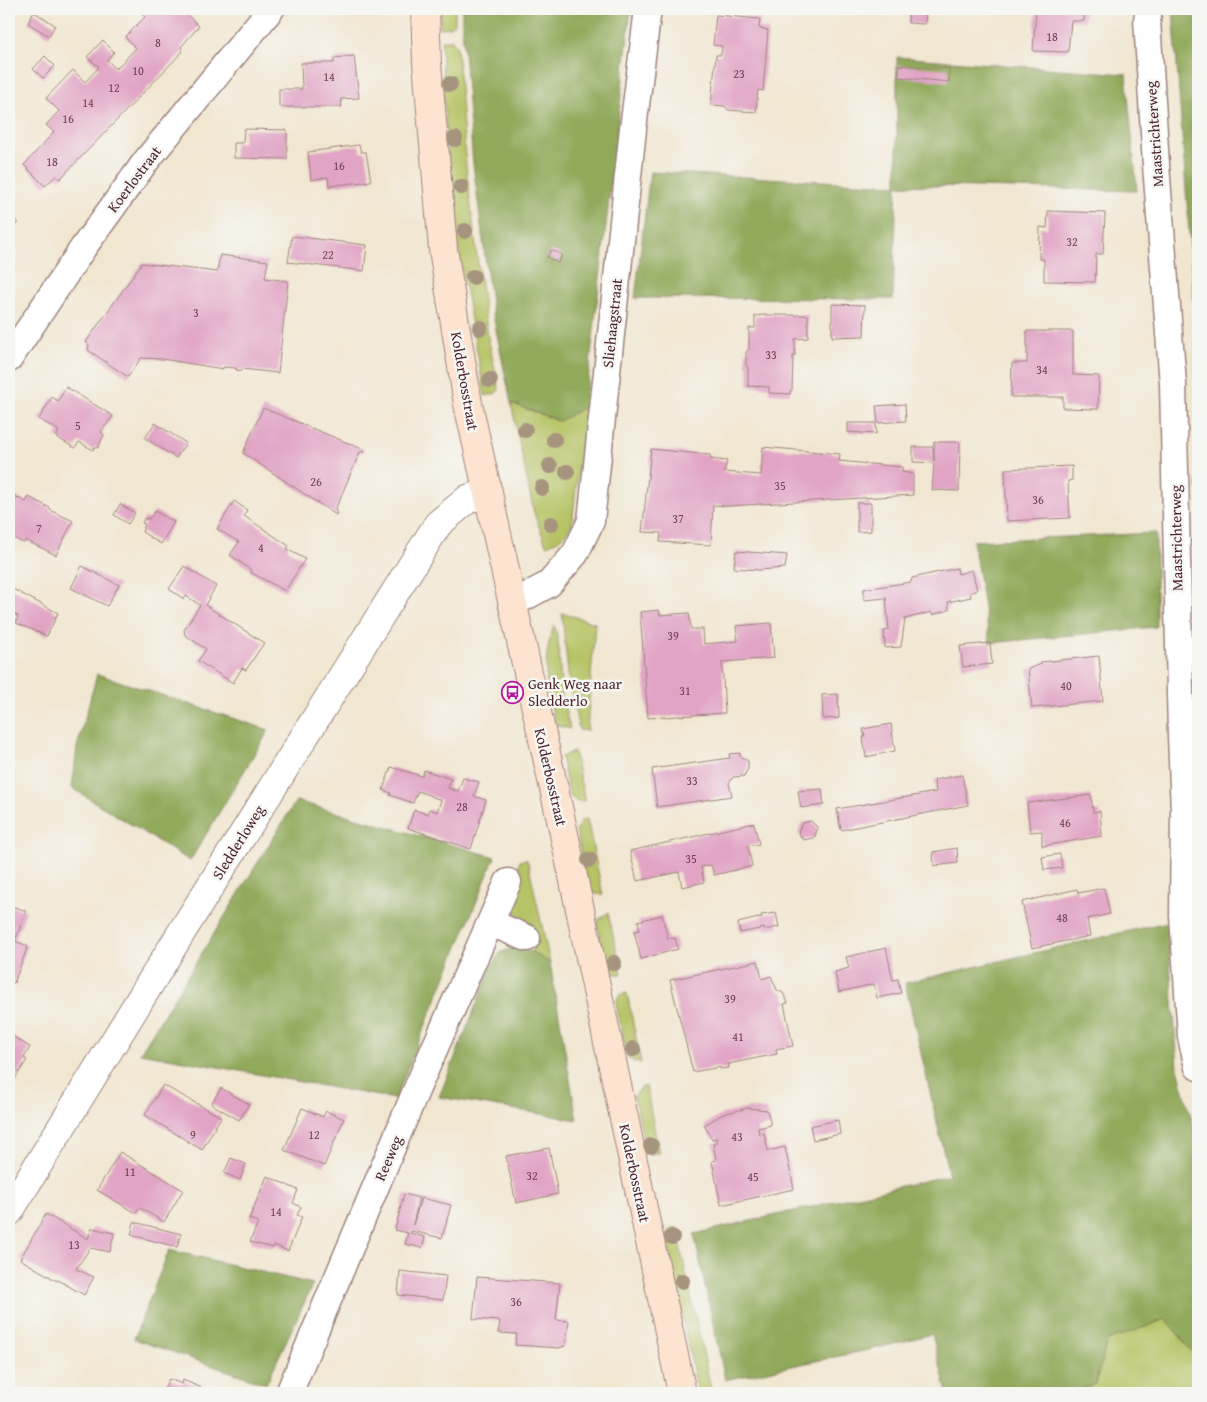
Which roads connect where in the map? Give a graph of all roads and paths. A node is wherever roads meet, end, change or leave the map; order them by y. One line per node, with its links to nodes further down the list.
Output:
1 (271, 9): 5 (street, Koerlostraat)
2 (425, 9): 6 (main road, Kolderbosstraat)
3 (648, 9): 7 (street, Sliehaagstraat)
4 (1149, 9): 11 (street, Maastrichterweg)
5 (9, 359)
6 (488, 492): 7 (main road, Kolderbosstraat); 12 (street, Sledderloweg)
7 (512, 604): 14 (main road, Kolderbosstraat)
8 (508, 882): 9 (street, Reeweg)
9 (491, 923): 10 (street); 13 (street, Reeweg)
10 (527, 938)
11 (1198, 1067)
12 (9, 1212)
13 (289, 1393)
14 (682, 1393)

